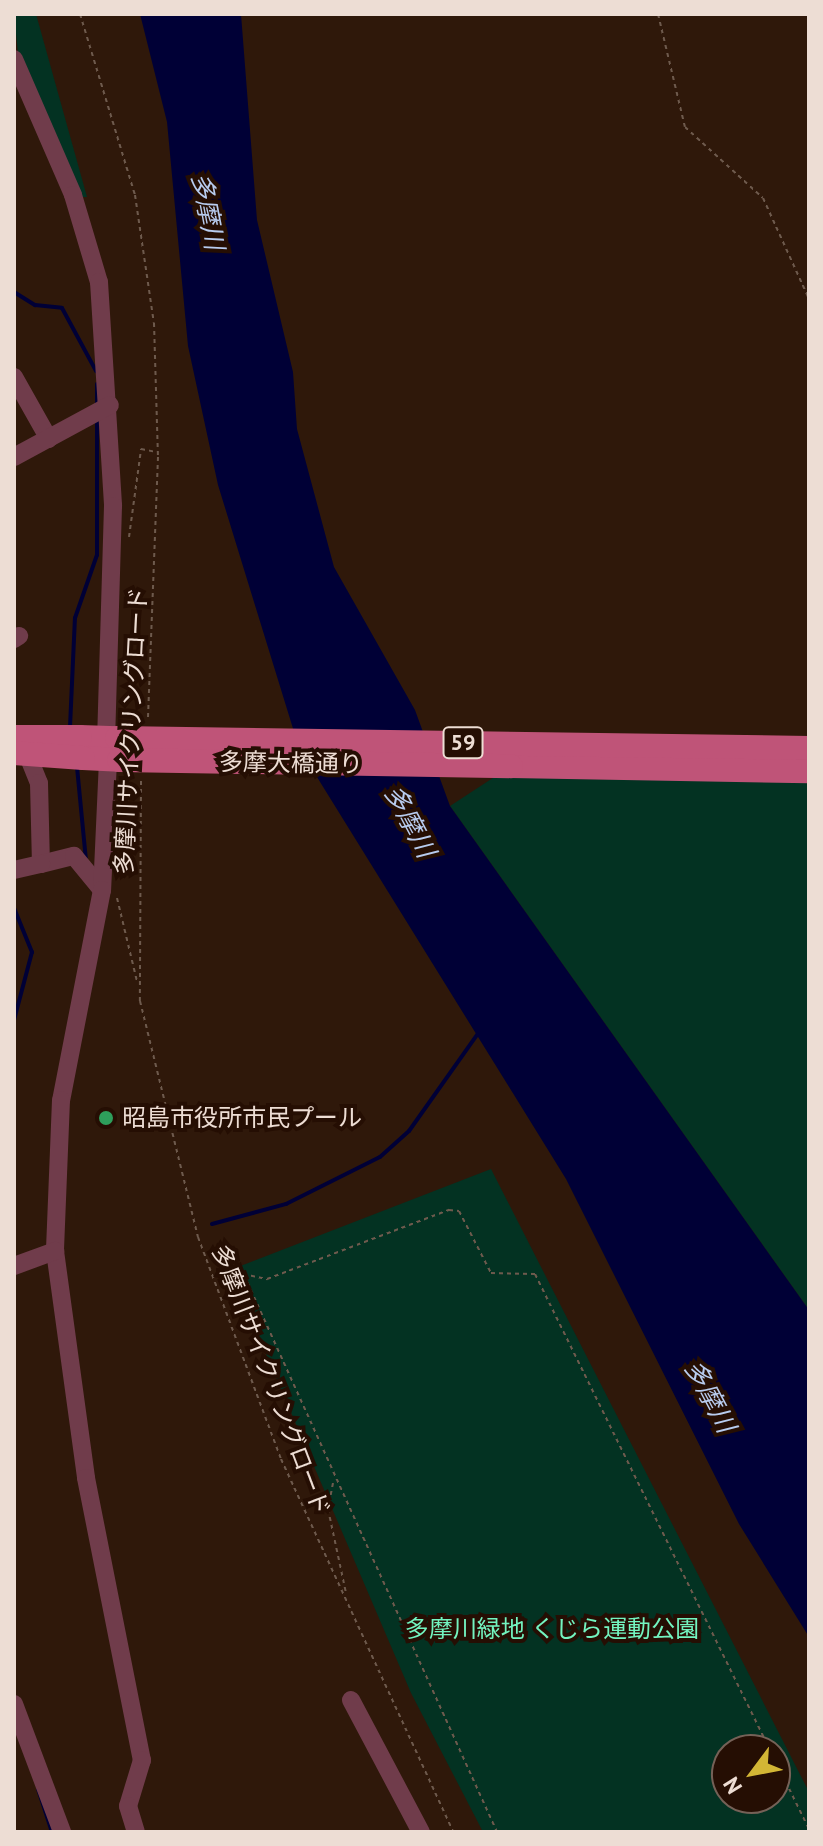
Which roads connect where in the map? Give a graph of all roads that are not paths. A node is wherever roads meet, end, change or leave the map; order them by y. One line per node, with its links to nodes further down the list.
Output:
1 (14, 59): 3 (street)
2 (14, 377): 4 (street)
3 (101, 410): 4 (street); 9 (street)
4 (49, 439): 5 (street)
5 (14, 457)
6 (14, 736): 7 (main road, 多摩大橋通り / 59, bridge); 12 (street)
7 (81, 747): 9 (main road, 多摩大橋通り / 59); 10 (main road, 多摩大橋通り / 59, bridge)
8 (809, 748): 9 (main road, 多摩大橋通り / 59, bridge)
9 (119, 752): 11 (main road, 多摩大橋通り / 59, bridge); 14 (street)
10 (14, 753)
11 (809, 771)
12 (41, 864): 13 (street); 14 (street)
13 (14, 870)
14 (98, 885): 15 (street)
15 (55, 1251): 16 (street); 20 (street)
16 (14, 1266)
17 (351, 1700): 21 (street)
18 (14, 1704): 19 (street)
19 (62, 1832)
20 (136, 1832)
21 (421, 1832)

